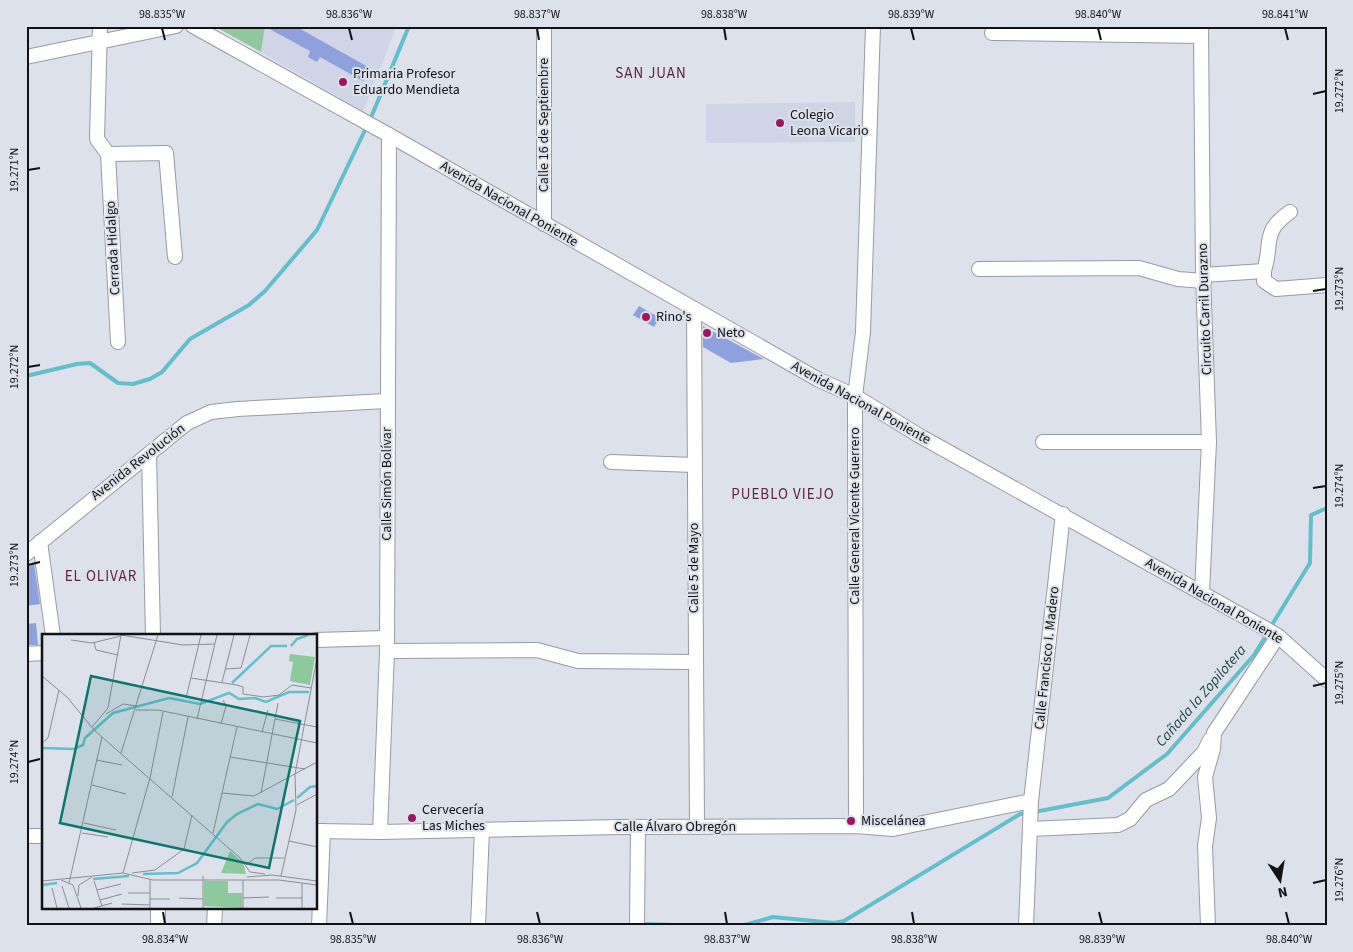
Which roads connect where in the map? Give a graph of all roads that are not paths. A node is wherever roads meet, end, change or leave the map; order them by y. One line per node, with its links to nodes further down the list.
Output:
1 (100, 26): 8 (street, Cerrada Hidalgo)
2 (176, 26): 8 (street)
3 (193, 26): 10 (street, Avenida Nacional Poniente)
4 (544, 26): 13 (street, Calle 16 de Septiembre)
5 (873, 26): 21 (street, Calle General Vicente Guerrero)
6 (1201, 31): 7 (street); 17 (street, Circuito Carril Durazno)
7 (992, 33)
8 (99, 41): 9 (street); 11 (street, Cerrada Hidalgo)
9 (26, 57)
10 (389, 135): 13 (street, Avenida Nacional Poniente); 22 (street, Calle Simón Bolívar)
11 (108, 154): 14 (street); 20 (street, Cerrada Hidalgo)
12 (1290, 212): 16 (street)
13 (544, 224): 19 (street, Avenida Nacional Poniente)
14 (175, 257)
15 (979, 269): 17 (street)
16 (1264, 271): 17 (street); 18 (street)
17 (1203, 278): 24 (street, Circuito Carril Durazno)
18 (1327, 285)
19 (694, 309): 21 (street, Avenida Nacional Poniente); 27 (street, Calle 5 de Mayo)
20 (118, 342)
21 (854, 396): 28 (street, Avenida Nacional Poniente); 44 (street, Calle General Vicente Guerrero)
22 (386, 401): 25 (street, Avenida Revolución); 36 (street, Calle Simón Bolívar)
23 (1043, 442): 24 (street)
24 (1209, 442): 31 (street, Circuito Carril Durazno)
25 (148, 454): 30 (street, Avenida Revolución); 33 (street)
26 (611, 462): 27 (street)
27 (694, 466): 39 (street, Calle 5 de Mayo)
28 (1063, 514): 31 (street, Avenida Nacional Poniente); 42 (street, Calle Francisco I. Madero)
29 (26, 536): 30 (street)
30 (32, 549): 32 (street)
31 (1202, 592): 34 (street, Avenida Nacional Poniente)
32 (53, 634)
33 (153, 634)
34 (1278, 636): 40 (street, Avenida Nacional Poniente); 41 (street)
35 (318, 640): 36 (street)
36 (387, 644): 39 (street); 49 (street, Calle Simón Bolívar)
37 (42, 653): 38 (street)
38 (26, 654)
39 (695, 662): 45 (street, Calle 5 de Mayo)
40 (1327, 680)
41 (1214, 732): 46 (street); 60 (street)
42 (1031, 801): 44 (street, Calle Álvaro Obregón); 46 (street, Calle Francisco I. Madero)
43 (638, 826): 45 (street, Calle Álvaro Obregón); 47 (street, Calle Álvaro Obregón); 54 (street)
44 (856, 826): 45 (street, Calle Álvaro Obregón)
45 (697, 827)
46 (1030, 829): 59 (street)
47 (482, 830): 49 (street, Calle Álvaro Obregón); 58 (street)
48 (320, 831): 49 (street, Calle Álvaro Obregón); 57 (street)
49 (380, 832)
50 (26, 836): 51 (street)
51 (42, 836)
52 (158, 910): 55 (street)
53 (215, 910): 56 (street)
54 (637, 921)
55 (158, 926)
56 (214, 926)
57 (319, 926)
58 (478, 926)
59 (1026, 926)
60 (1208, 926)

